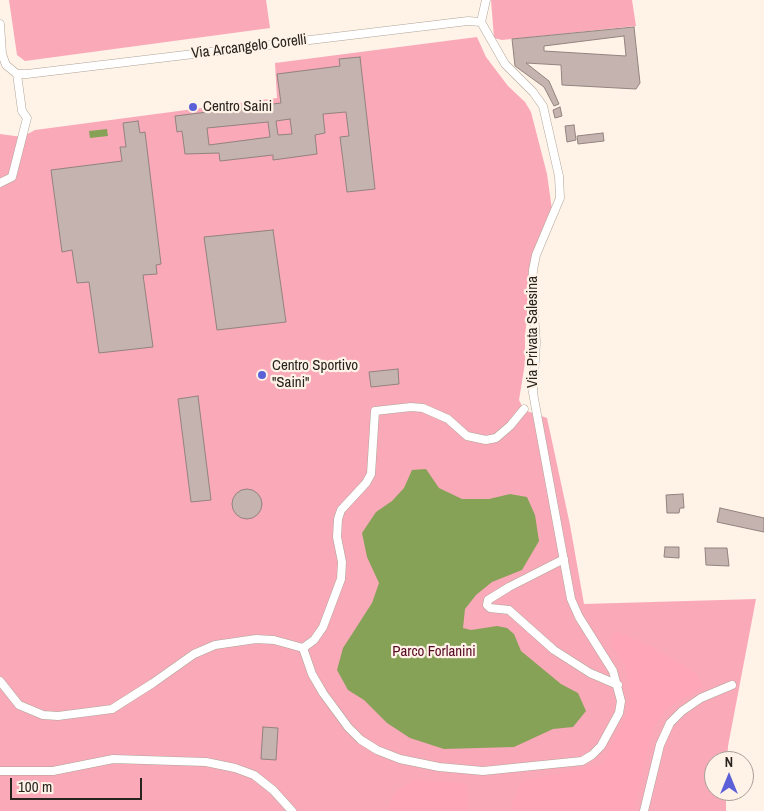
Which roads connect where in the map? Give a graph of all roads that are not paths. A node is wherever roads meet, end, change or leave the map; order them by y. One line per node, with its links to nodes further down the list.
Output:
1 (486, 0): 2 (street)
2 (481, 22): 4 (street, Via Arcangelo Corelli); 6 (street, Via Privata Salesina)
3 (0, 24): 4 (street)
4 (17, 74): 5 (street)
5 (0, 183)
6 (529, 406): 7 (street, Via Privata Salesina); 8 (street)
7 (564, 559): 10 (street, Via Privata Salesina); 10 (street)
8 (303, 648): 9 (street); 10 (street, Via Privata Salesina)
9 (0, 681)
10 (618, 685)
11 (732, 685): 14 (street)
12 (0, 771): 13 (street)
13 (292, 811)
14 (644, 811)

